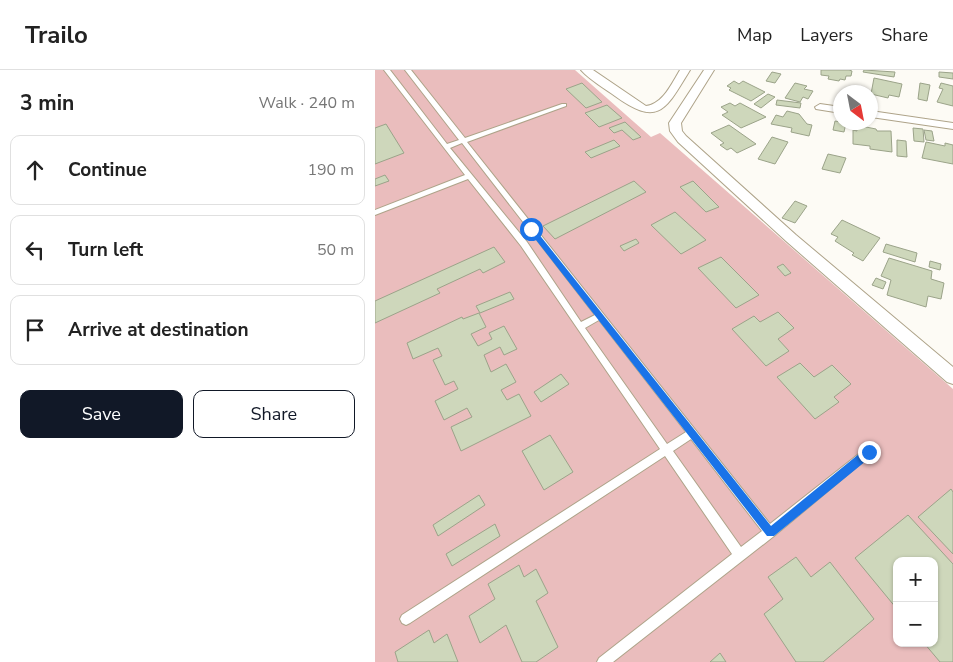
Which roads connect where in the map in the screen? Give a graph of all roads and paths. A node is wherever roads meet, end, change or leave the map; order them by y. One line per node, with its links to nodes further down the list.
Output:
1 (387, 70): 12 (lane)
2 (408, 70): 11 (lane)
3 (586, 70): 4 (street)
4 (685, 70)
5 (709, 70): 17 (street)
6 (564, 105): 11 (lane)
7 (820, 107): 8 (street)
8 (833, 109)
9 (878, 115): 10 (street)
10 (953, 126)
11 (465, 140): 12 (lane); 15 (lane)
12 (446, 148): 13 (lane)
13 (469, 176): 14 (lane); 16 (lane)
14 (375, 213)
15 (600, 316): 16 (lane); 18 (lane)
16 (579, 327): 19 (lane)
17 (953, 377)
18 (692, 432): 19 (lane); 21 (lane)
19 (665, 448): 22 (lane); 23 (lane)
20 (869, 452): 21 (lane)
21 (770, 532): 22 (lane)
22 (739, 554): 24 (lane)
23 (406, 619)
24 (603, 662)

